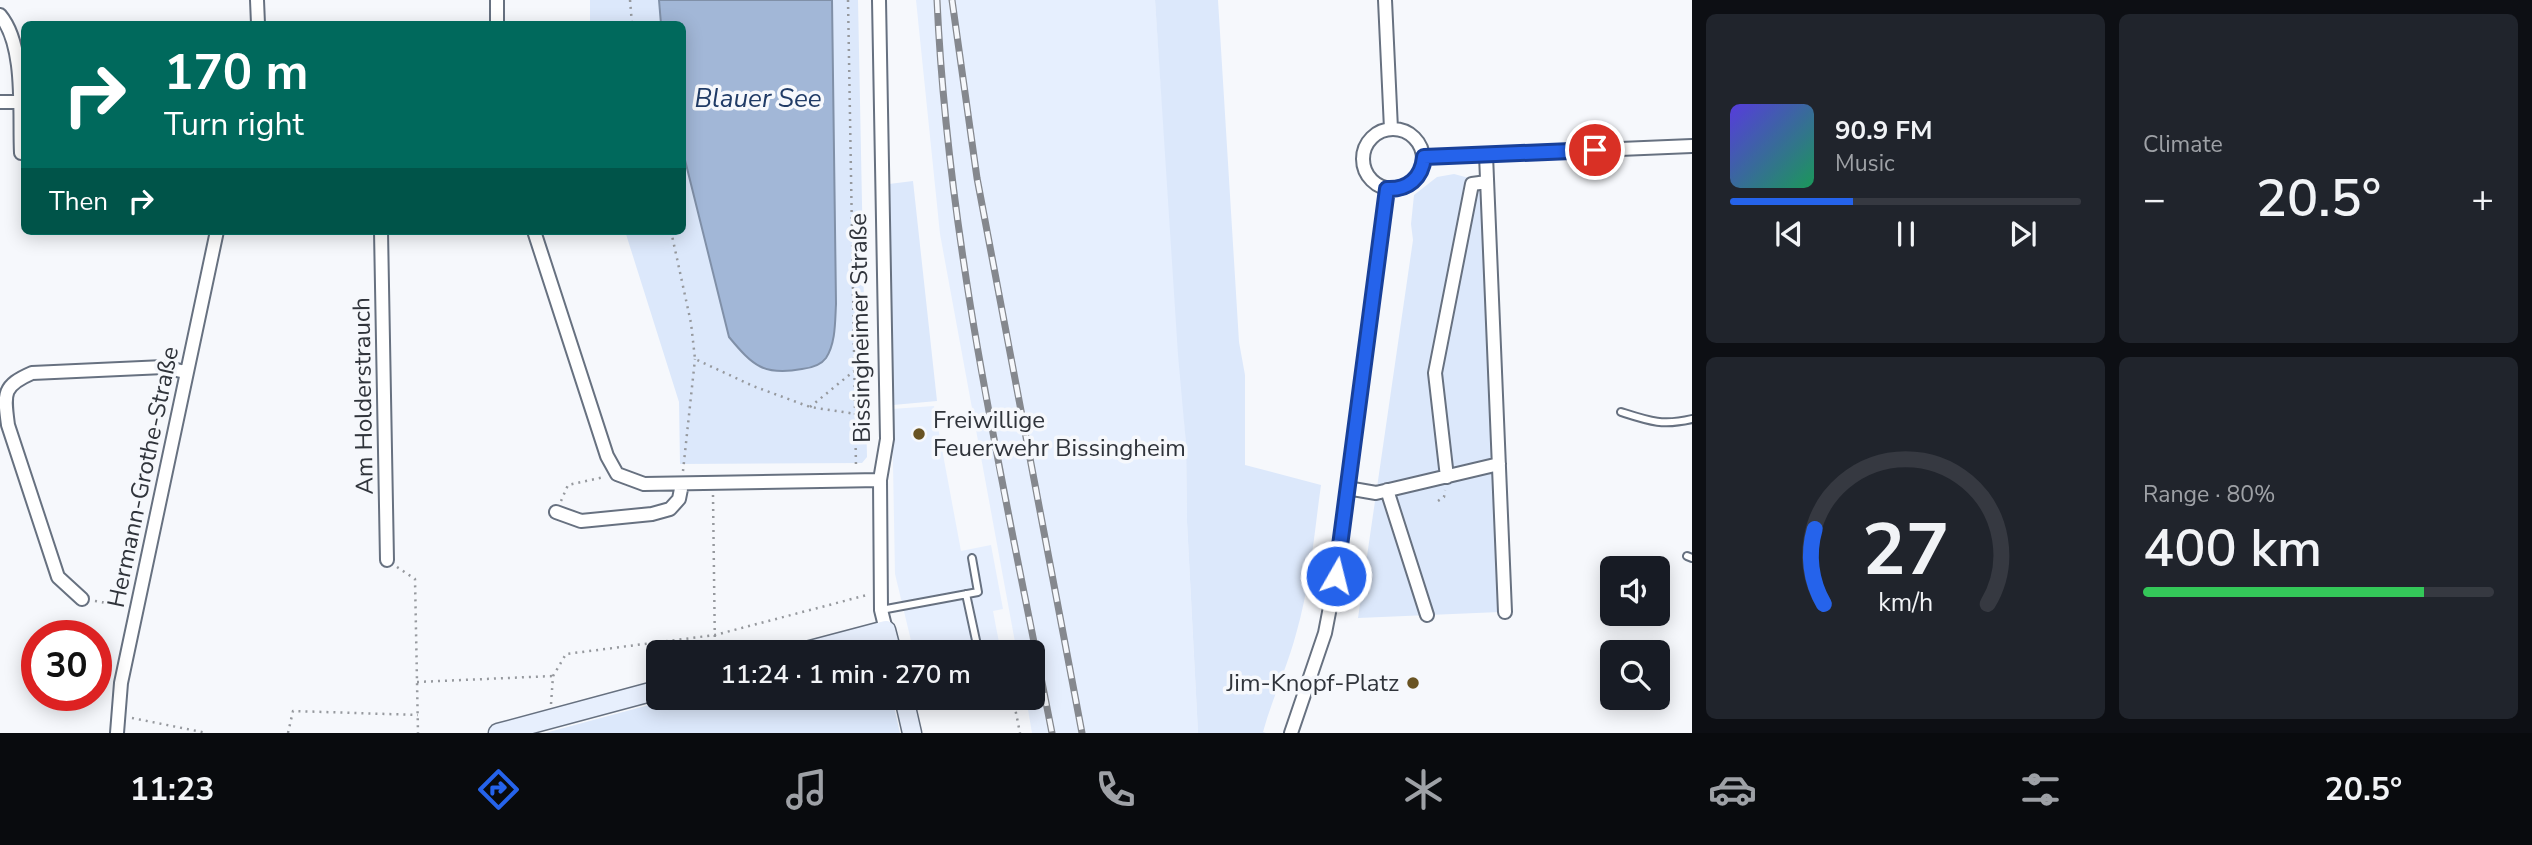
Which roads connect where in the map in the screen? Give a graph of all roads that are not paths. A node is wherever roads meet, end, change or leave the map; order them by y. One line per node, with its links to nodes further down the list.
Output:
1 (257, 0): 6 (street)
2 (497, 0): 7 (street)
3 (879, 0): 25 (street, Bissingheimer Straße)
4 (1385, 0): 10 (street)
5 (0, 15): 9 (street)
6 (258, 21)
7 (497, 21)
8 (0, 102): 9 (street)
9 (19, 102): 11 (street)
10 (1391, 129): 14 (street); 16 (street)
11 (21, 136)
12 (1692, 146): 13 (street)
13 (1486, 155): 14 (street); 15 (street)
14 (1424, 157): 16 (street)
15 (1488, 182): 24 (street); 35 (street)
16 (1387, 189): 27 (street)
17 (216, 235): 20 (street, Hermann-Grothe-Straße)
18 (380, 235): 31 (street, Am Holderstrauch)
19 (535, 235): 26 (street)
20 (185, 372): 33 (street); 43 (street, Hermann-Grothe-Straße)
21 (1621, 412): 22 (lane)
22 (1692, 419)
23 (1499, 464): 24 (street)
24 (1447, 477): 28 (street)
25 (880, 480): 26 (street); 34 (street, Bissingheimer Straße)
26 (682, 484): 29 (street)
27 (1347, 488): 28 (street); 46 (street)
28 (1387, 490): 36 (street)
29 (556, 512)
30 (972, 558): 32 (lane)
31 (387, 560)
32 (966, 594): 34 (lane); 40 (lane)
33 (82, 599)
34 (881, 610): 37 (street, Bissingheimer Straße)
35 (1505, 612)
36 (1427, 615)
37 (886, 630): 38 (street); 39 (street, Bissingheimer Straße)
38 (848, 640)
39 (889, 640)
40 (976, 640)
41 (646, 693): 44 (street)
42 (907, 710): 45 (street)
43 (117, 733)
44 (498, 733)
45 (912, 733)
46 (1292, 733)

